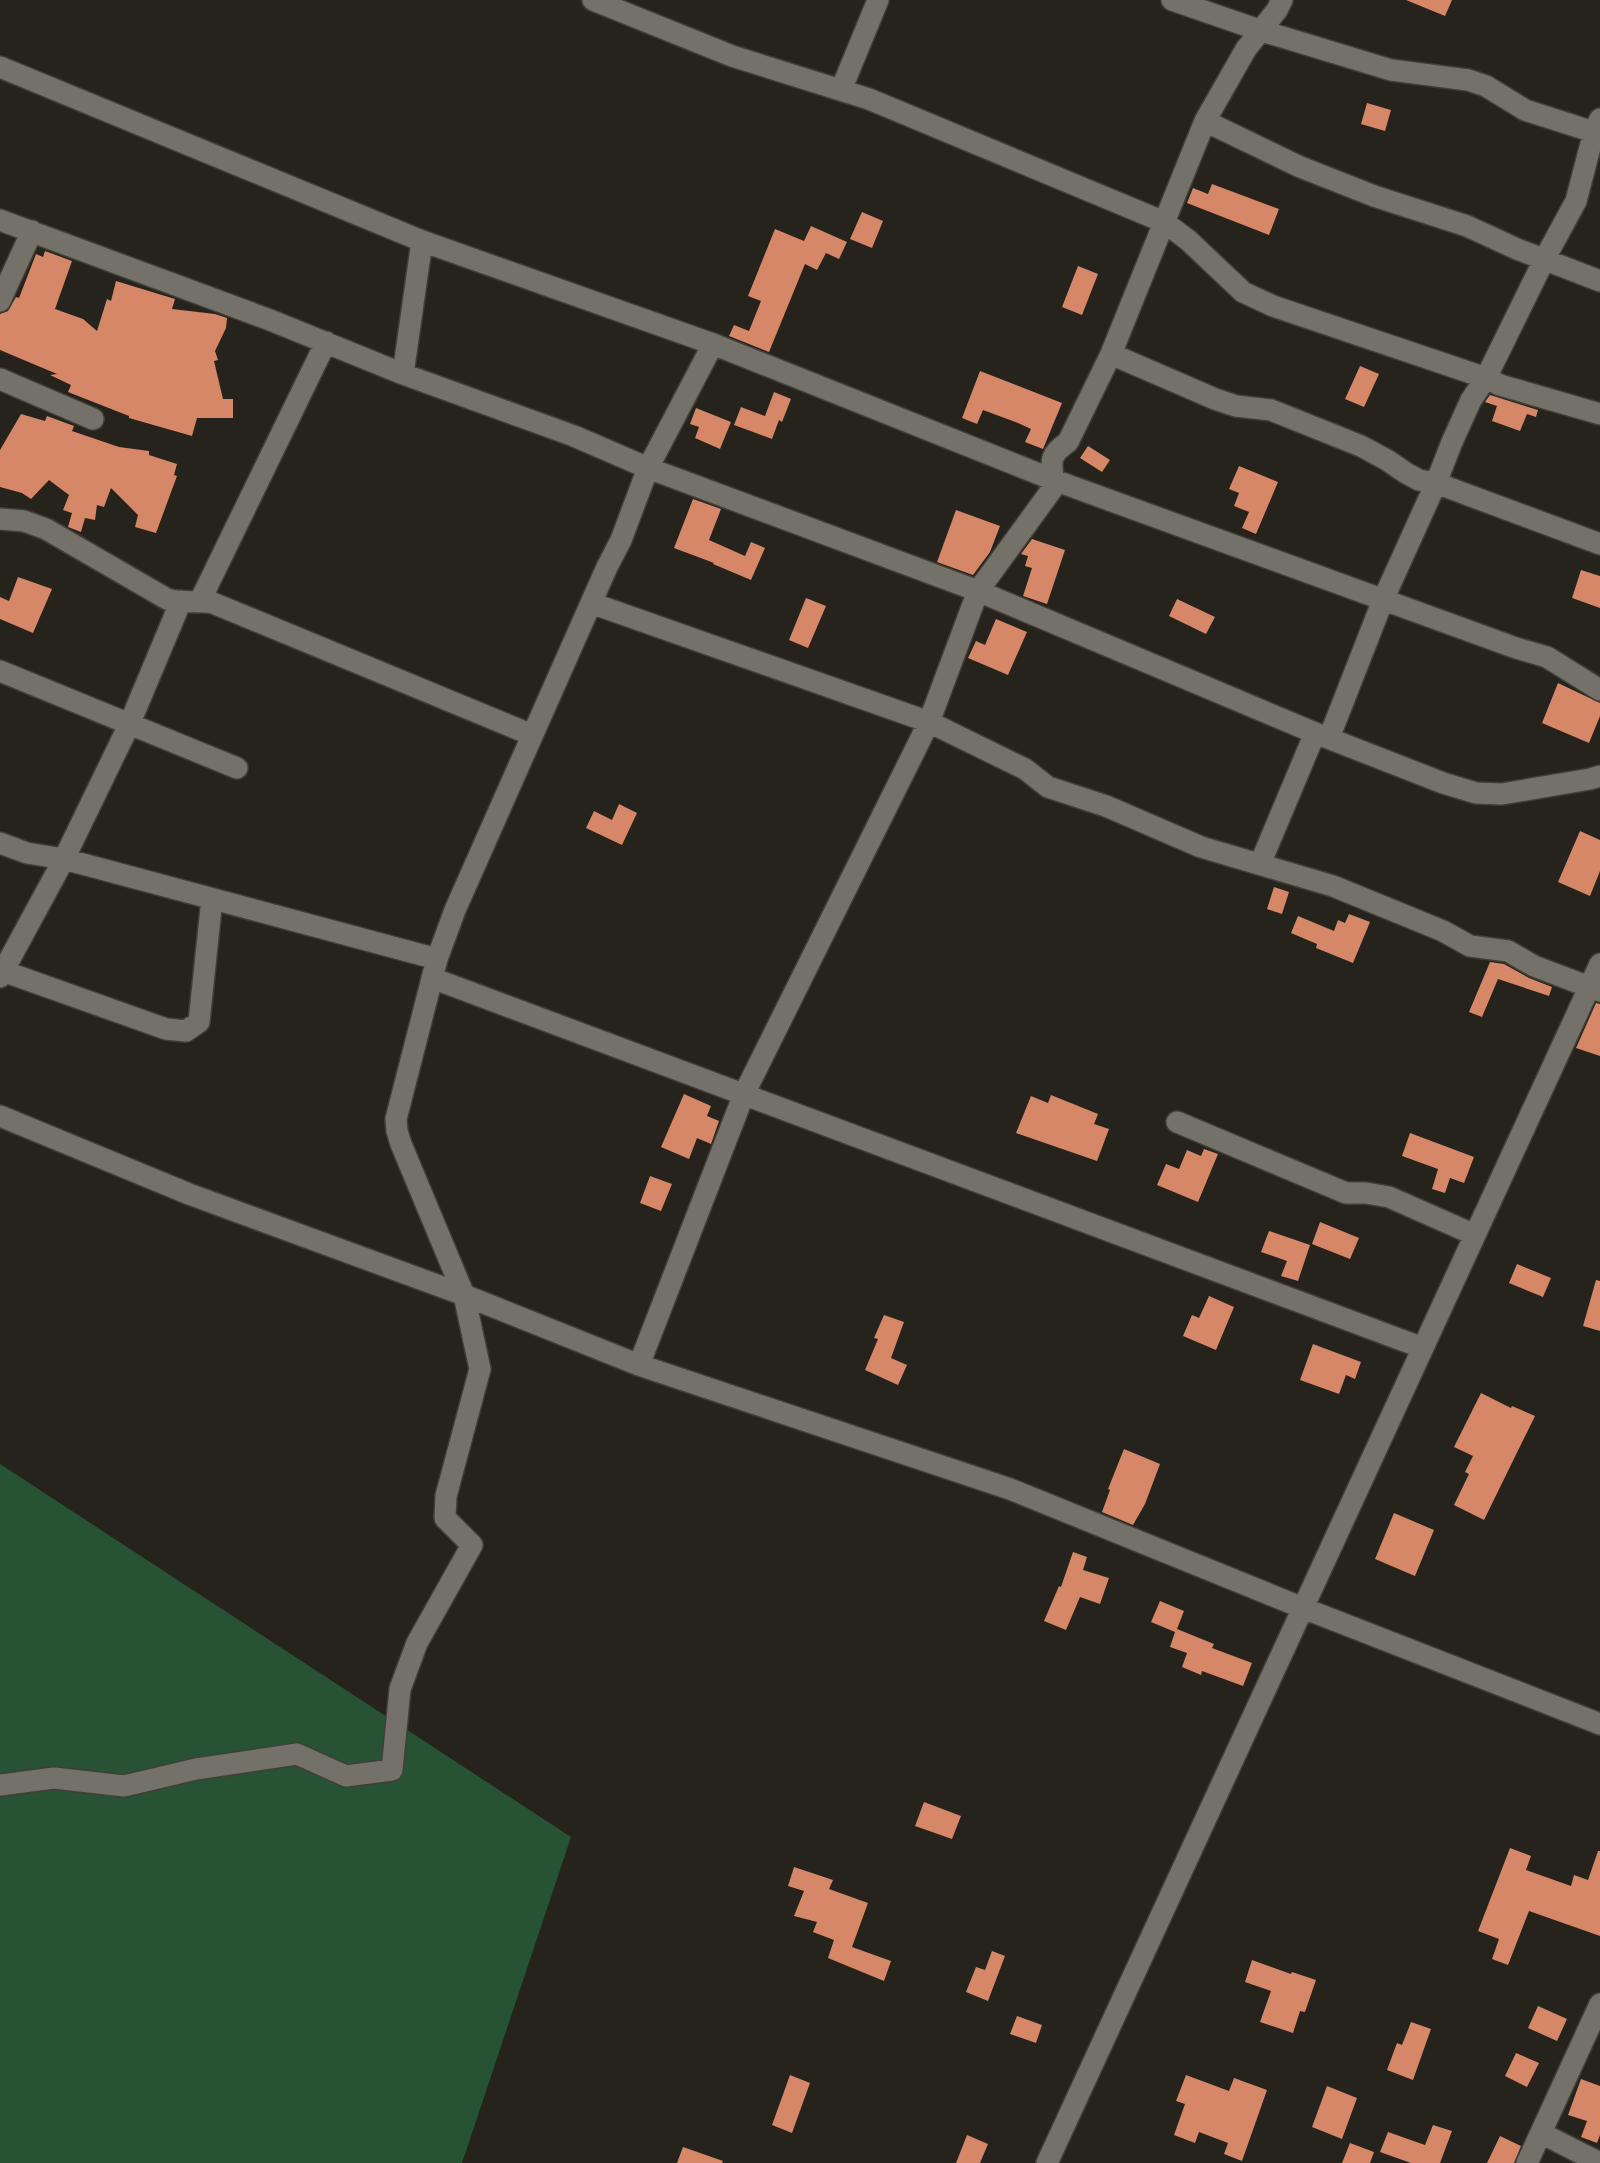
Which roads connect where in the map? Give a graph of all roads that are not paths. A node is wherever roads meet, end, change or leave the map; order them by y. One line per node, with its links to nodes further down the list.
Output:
1 (593, 0): 7 (street)
2 (878, 0): 7 (street)
3 (1172, 0): 5 (street)
4 (1282, 0): 5 (street)
5 (1259, 30): 8 (street); 9 (street)
6 (0, 67): 13 (street)
7 (841, 90): 11 (street)
8 (1205, 121): 11 (street); 14 (street)
9 (1598, 128): 14 (street)
10 (0, 220): 12 (street)
11 (1164, 222): 19 (street); 21 (street)
12 (32, 231): 16 (street); 17 (street)
13 (422, 241): 18 (street); 20 (street)
14 (1545, 260): 15 (street); 21 (street)
15 (1600, 281)
16 (0, 301)
17 (326, 342): 20 (street); 32 (street)
18 (713, 344): 25 (street); 26 (street)
19 (1111, 354): 26 (street); 27 (street)
20 (404, 374): 25 (street)
21 (1486, 378): 23 (street); 27 (street)
22 (0, 379): 24 (street)
23 (1600, 414)
24 (93, 419)
25 (648, 468): 30 (street); 33 (street)
26 (1054, 480): 30 (street); 31 (street)
27 (1436, 483): 29 (street); 31 (street)
28 (0, 520): 32 (street)
29 (1600, 544)
30 (978, 591): 36 (street); 39 (street)
31 (1383, 600): 35 (street); 39 (street)
32 (191, 601): 37 (street); 38 (street)
33 (591, 603): 36 (street); 38 (street)
34 (0, 671): 37 (street)
35 (1600, 690)
36 (929, 722): 44 (street); 50 (street)
37 (129, 725): 40 (street); 43 (street)
38 (532, 735): 47 (street)
39 (1322, 736): 41 (street); 44 (street)
40 (237, 768)
41 (1600, 776)
42 (0, 843): 43 (street)
43 (64, 859): 45 (street); 48 (street)
44 (1260, 864): 49 (street)
45 (212, 899): 47 (street); 48 (street)
46 (1600, 964): 49 (street)
47 (434, 968): 50 (street); 54 (street)
48 (1, 972)
49 (1595, 989): 53 (street)
50 (744, 1094): 55 (street); 56 (street)
51 (0, 1116): 54 (street)
52 (1177, 1122): 53 (street)
53 (1475, 1235): 55 (street)
54 (464, 1295): 56 (street); 59 (street)
55 (1423, 1348): 57 (street)
56 (639, 1365): 57 (street)
57 (1303, 1608): 58 (street); 63 (street)
58 (1600, 1724)
59 (0, 1785)
60 (1600, 2004): 61 (street)
61 (1541, 2133): 62 (street); 64 (street)
62 (1600, 2162)
63 (1047, 2163)
64 (1527, 2163)

